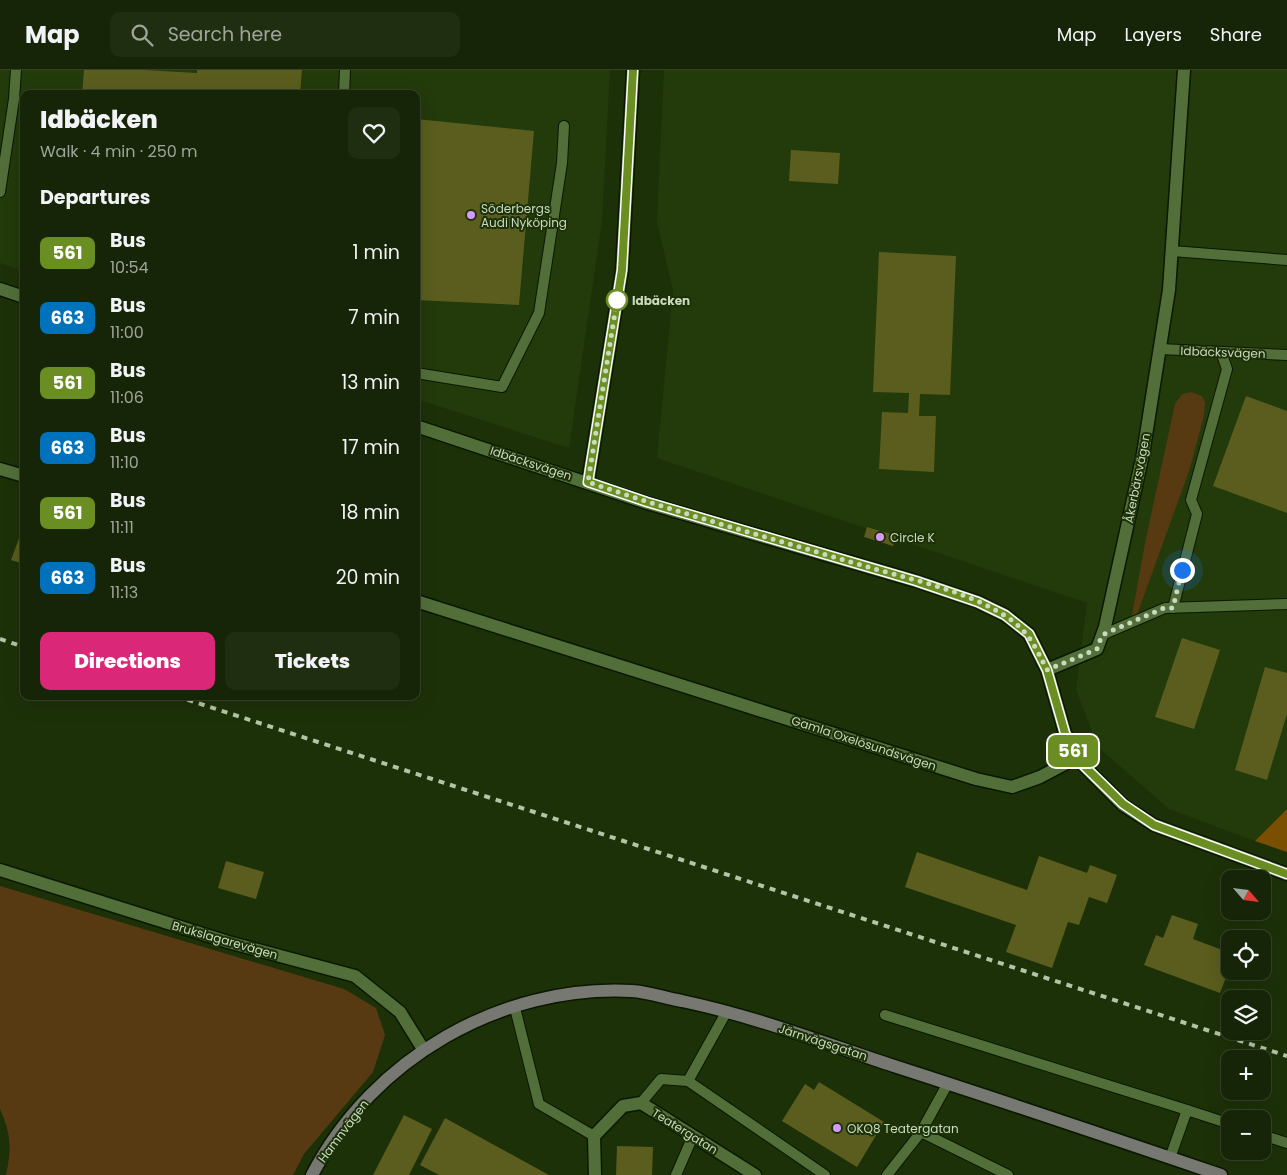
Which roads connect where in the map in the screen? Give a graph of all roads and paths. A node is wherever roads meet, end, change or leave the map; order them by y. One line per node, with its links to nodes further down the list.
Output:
1 (16, 70): 7 (lane)
2 (346, 70): 5 (lane)
3 (633, 70): 19 (street)
4 (1184, 70): 8 (street, Åkerbärsvägen)
5 (344, 90)
6 (564, 126): 15 (lane)
7 (0, 192)
8 (1172, 251): 9 (lane); 12 (street, Åkerbärsvägen)
9 (1287, 260)
10 (0, 289): 11 (street)
11 (20, 296)
12 (1160, 349): 13 (lane, Idbäcksvägen); 23 (street, Åkerbärsvägen)
13 (1221, 352): 14 (lane, Idbäcksvägen); 22 (lane)
14 (1287, 355)
15 (420, 374)
16 (420, 427): 19 (street, Idbäcksvägen)
17 (0, 469): 18 (street)
18 (20, 475)
19 (588, 482): 24 (street, Idbäcksvägen)
20 (420, 602): 25 (street, Gamla Oxelösundsvägen)
21 (1287, 604): 22 (lane)
22 (1173, 608): 23 (lane)
23 (1102, 635): 24 (street, Åkerbärsvägen)
24 (1047, 670): 25 (street, Idbäcksvägen)
25 (1076, 758): 27 (street)
26 (0, 870): 31 (street, Brukslagarevägen)
27 (1287, 874)
28 (515, 1008): 29 (main road, Järnvägsgatan); 31 (main road, Järnvägsgatan); 38 (lane)
29 (727, 1011): 32 (lane); 33 (main road, Järnvägsgatan)
30 (885, 1015): 35 (lane)
31 (423, 1049): 43 (main road, Hamnvägen)
32 (688, 1081): 34 (lane); 47 (lane)
33 (948, 1083): 37 (lane); 42 (main road, Järnvägsgatan)
34 (641, 1103): 38 (street, Teatergatan); 39 (street, Teatergatan)
35 (1187, 1110): 36 (lane); 42 (lane)
36 (1221, 1121)
37 (921, 1132): 48 (lane); 49 (lane)
38 (594, 1136): 44 (street)
39 (693, 1136): 45 (lane); 46 (street, Teatergatan)
40 (1271, 1138): 41 (lane)
41 (1287, 1143)
42 (1170, 1158): 50 (main road, Järnvägsgatan)
43 (312, 1175)
44 (596, 1175)
45 (676, 1175)
46 (755, 1175)
47 (825, 1175)
48 (887, 1175)
49 (1008, 1175)
50 (1221, 1175)

